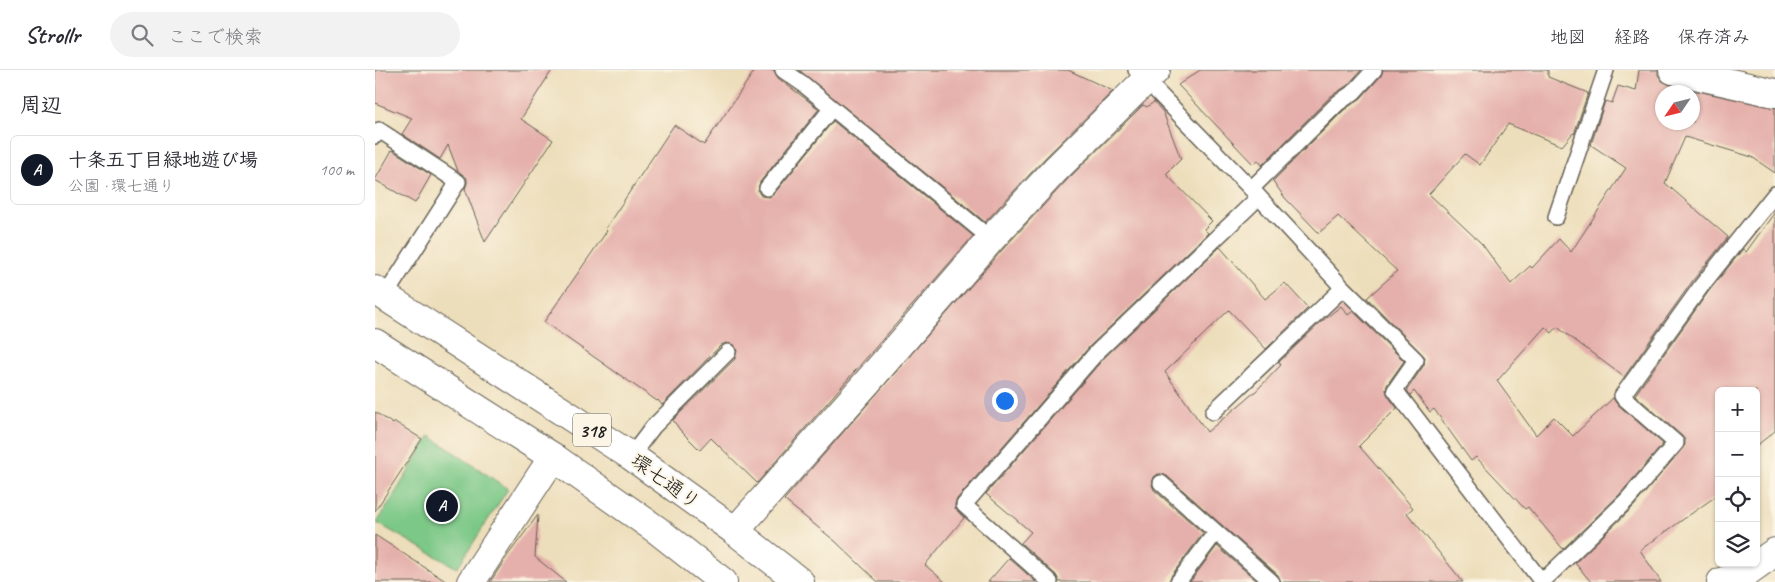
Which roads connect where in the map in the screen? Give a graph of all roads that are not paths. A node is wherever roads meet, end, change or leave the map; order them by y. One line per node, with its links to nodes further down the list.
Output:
1 (783, 70): 7 (lane)
2 (1375, 70): 10 (lane)
3 (1605, 70): 12 (lane)
4 (1673, 70): 6 (main road)
5 (1147, 73): 10 (lane); 13 (main road)
6 (1775, 93)
7 (832, 108): 9 (lane); 13 (lane)
8 (375, 136): 15 (lane)
9 (767, 188)
10 (1255, 193): 14 (lane); 28 (lane)
11 (1775, 194): 31 (lane)
12 (1556, 217)
13 (991, 239): 22 (main road)
14 (1343, 288): 18 (lane); 31 (lane)
15 (380, 293): 19 (main road, 環七通り / 318)
16 (375, 342): 20 (main road, 318)
17 (728, 352): 19 (lane)
18 (1213, 412)
19 (631, 456): 22 (main road, 環七通り / 318)
20 (553, 457): 25 (main road); 26 (main road, 318)
21 (1161, 483): 23 (lane)
22 (735, 531): 27 (main road, 環七通り / 318)
23 (1216, 532): 29 (lane); 30 (lane)
24 (1775, 552): 32 (main road)
25 (471, 582)
26 (723, 582)
27 (800, 582)
28 (1050, 582)
29 (1178, 582)
30 (1272, 582)
31 (1542, 582)
32 (1721, 582)

